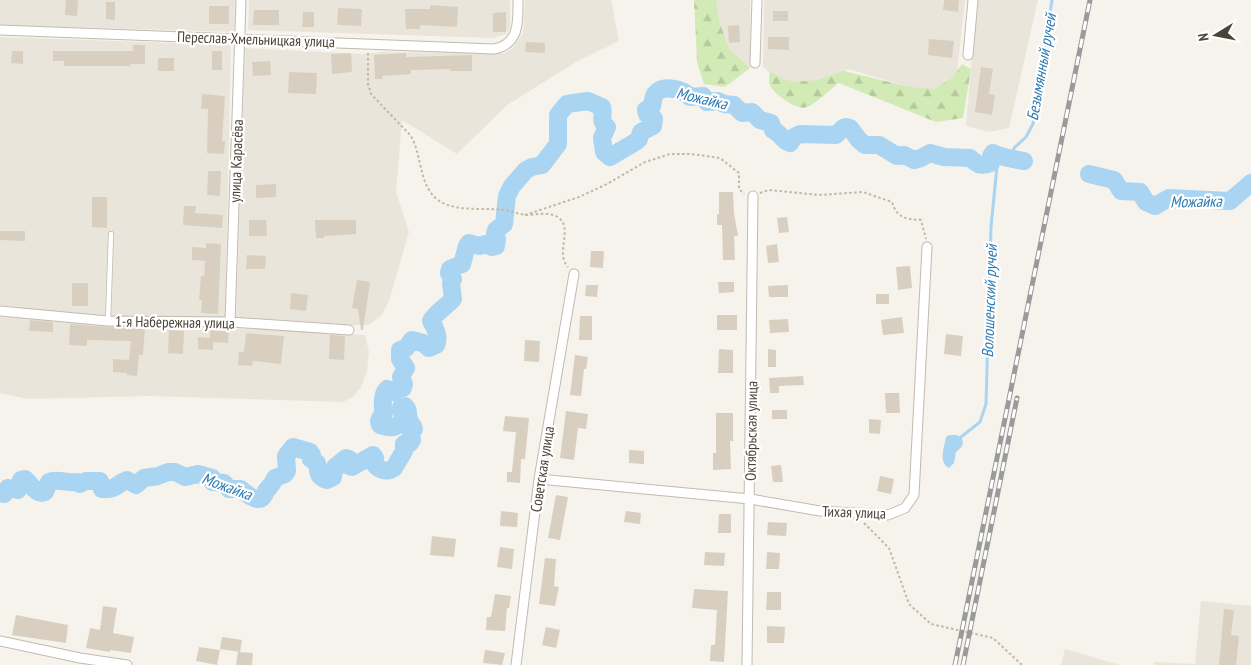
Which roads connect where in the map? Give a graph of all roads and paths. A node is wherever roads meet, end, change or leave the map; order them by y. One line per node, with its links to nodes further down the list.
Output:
1 (241, 0): 6 (street, улица Карасёва)
2 (518, 0): 7 (street, Переслав-Хмельницкая улица)
3 (757, 0): 9 (street)
4 (973, 0): 8 (street)
5 (0, 30): 6 (street, Переслав-Хмельницкая улица)
6 (240, 38): 7 (street, Переслав-Хмельницкая улица); 17 (street, улица Карасёва)
7 (368, 43): 11 (path)
8 (968, 55)
9 (755, 63)
10 (753, 196): 11 (path); 13 (path); 20 (street, Октябрьская улица)
11 (525, 215): 14 (path)
12 (111, 234): 16 (lane)
13 (927, 248): 21 (street, Тихая улица)
14 (574, 274): 19 (street, Советская улица)
15 (0, 311): 16 (street, 1-я Набережная улица)
16 (108, 321): 17 (street, 1-я Набережная улица)
17 (230, 322): 18 (street, 1-я Набережная улица)
18 (349, 330)
19 (539, 479): 20 (street, Тихая улица); 24 (street, Советская улица)
20 (750, 499): 21 (street, Тихая улица); 25 (street, Октябрьская улица)
21 (854, 513): 26 (path)
22 (0, 642): 23 (street)
23 (126, 665)
24 (516, 665)
25 (747, 665)
26 (1022, 665)

